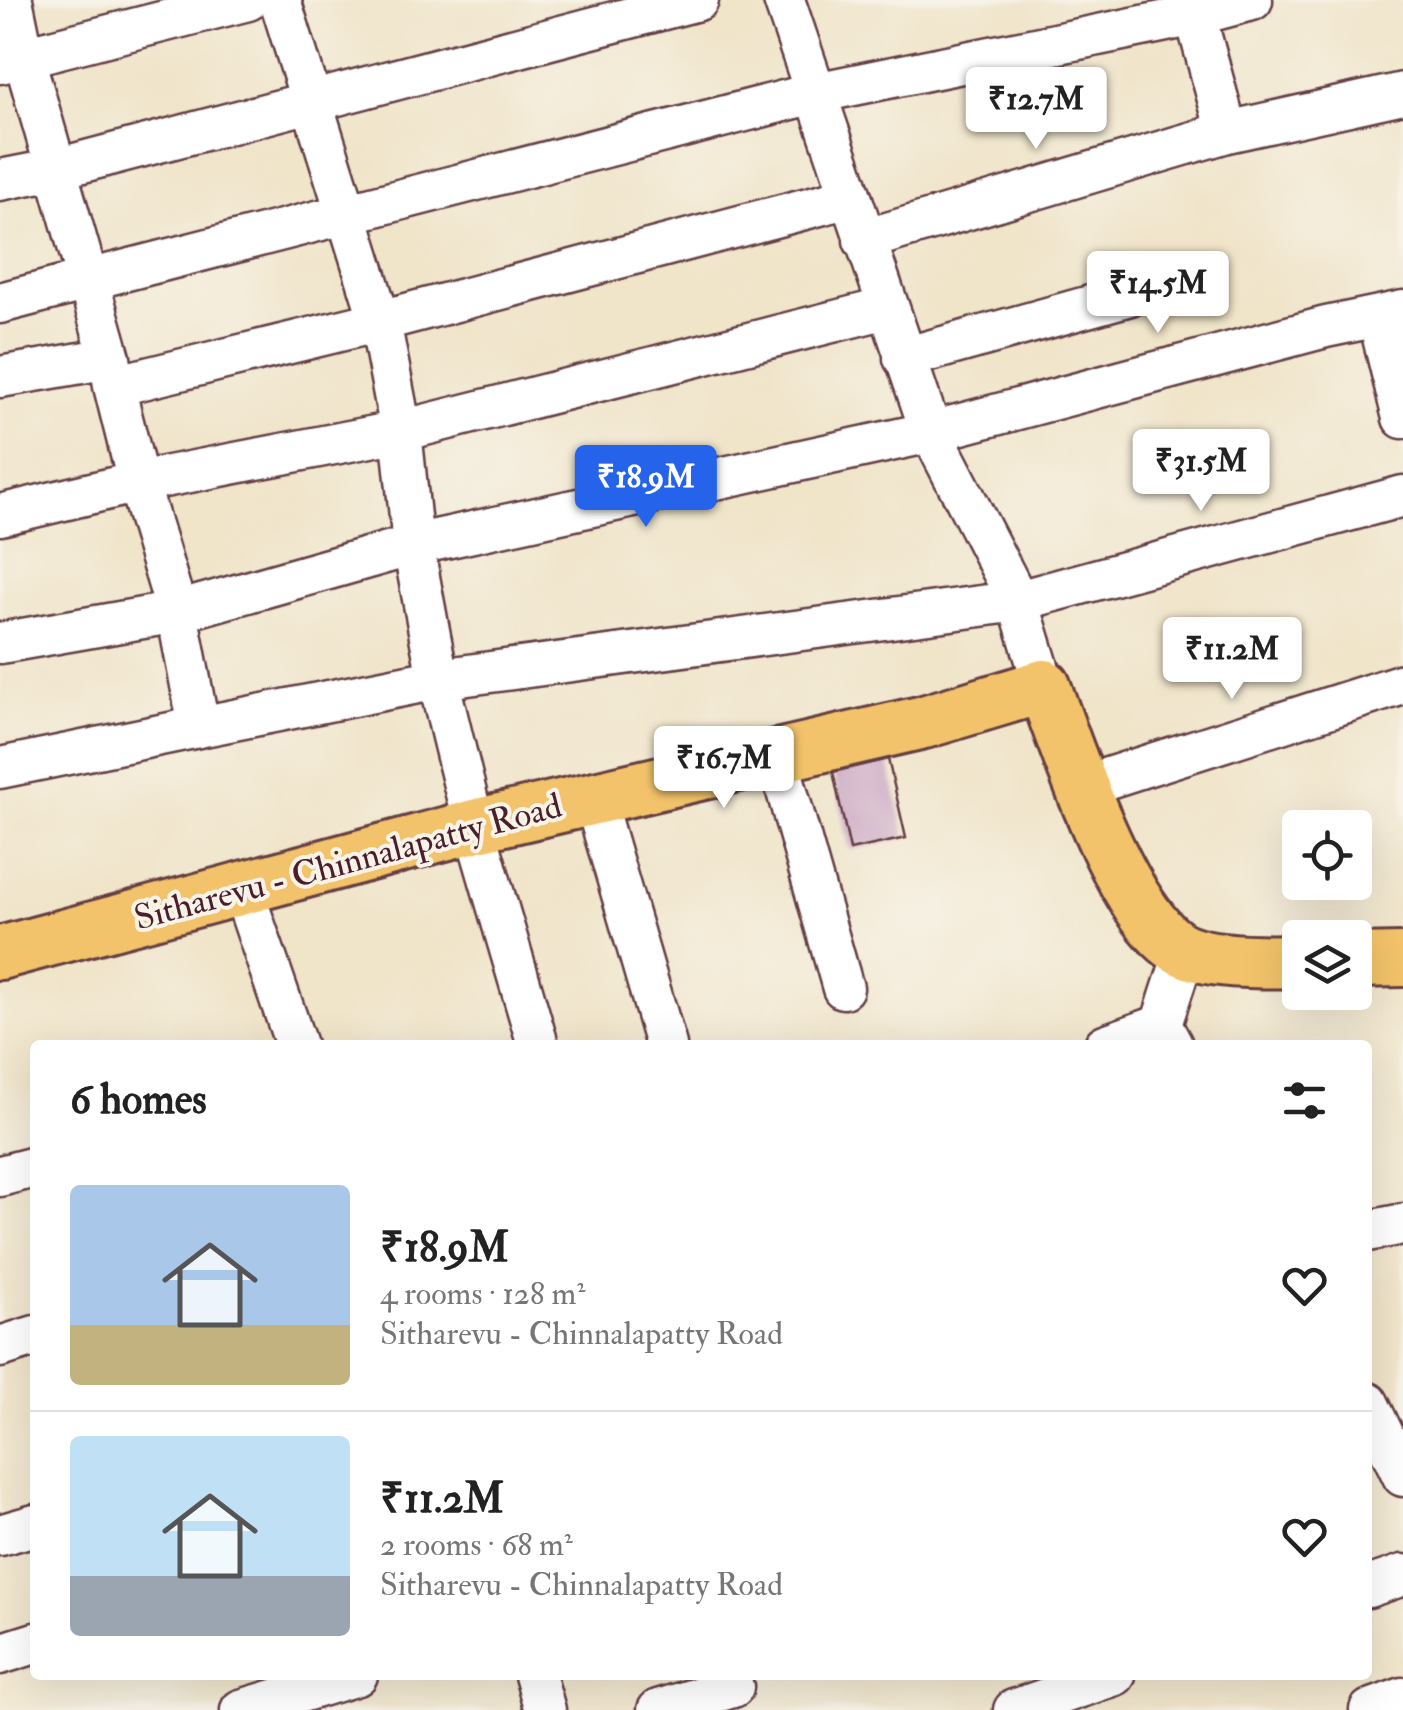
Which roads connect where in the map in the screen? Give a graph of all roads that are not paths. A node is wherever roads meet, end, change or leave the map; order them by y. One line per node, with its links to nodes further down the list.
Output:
1 (12, 0): 8 (street)
2 (248, 0): 8 (street)
3 (280, 0): 11 (street)
4 (698, 0): 11 (street)
5 (1252, 0): 7 (street)
6 (797, 4): 10 (street)
7 (1193, 8): 10 (street); 12 (street)
8 (12, 60): 13 (street)
9 (1403, 92): 12 (street)
10 (815, 93): 15 (street); 16 (street)
11 (312, 99): 13 (street); 16 (street)
12 (1227, 132): 17 (street)
13 (56, 169): 14 (street); 18 (street)
14 (0, 180)
15 (850, 196): 17 (street); 23 (street)
16 (347, 215): 18 (street); 23 (street)
17 (864, 240): 21 (street)
18 (88, 280): 20 (street); 25 (street)
19 (1180, 281): 24 (street)
20 (0, 303)
21 (887, 308): 24 (street); 28 (street)
22 (1391, 314): 27 (street); 29 (street)
23 (380, 321): 25 (street); 28 (street)
24 (904, 358): 29 (street)
25 (112, 372): 26 (street); 30 (street)
26 (0, 377)
27 (1403, 418)
28 (401, 432): 30 (street); 33 (street)
29 (931, 432): 33 (street); 34 (street)
30 (138, 482): 32 (street); 35 (street)
31 (1403, 496): 34 (street)
32 (0, 515)
33 (413, 546): 35 (street); 37 (street)
34 (1018, 601): 37 (street); 39 (street)
35 (177, 612): 36 (street); 40 (street)
36 (0, 643)
37 (438, 679): 40 (street); 45 (street)
38 (1403, 684): 43 (street)
39 (1044, 686): 41 (main road, Sitharevu - Chinnalapatty Road); 43 (main road)
40 (199, 727): 42 (street)
41 (777, 756): 44 (main road, Sitharevu - Chinnalapatty Road); 52 (street)
42 (0, 768)
43 (1083, 786): 47 (main road)
44 (594, 798): 45 (main road, Sitharevu - Chinnalapatty Road); 56 (street)
45 (474, 826): 46 (main road, Sitharevu - Chinnalapatty Road); 55 (street)
46 (242, 888): 48 (main road, Sitharevu - Chinnalapatty Road); 54 (street)
47 (1186, 951): 51 (main road); 53 (street)
48 (0, 952)
49 (1403, 960): 50 (main road)
50 (1372, 961)
51 (1282, 962)
52 (844, 988)
53 (1166, 1035): 57 (street)
54 (294, 1040)
55 (537, 1040)
56 (665, 1040)
57 (1136, 1040)
58 (30, 1168): 59 (street)
59 (0, 1176)
60 (1403, 1224): 61 (street)
61 (1372, 1229)
62 (1372, 1415): 63 (street)
63 (1388, 1465)
64 (30, 1527): 65 (street)
65 (0, 1535)
66 (1403, 1575): 67 (street)
67 (1372, 1587)
68 (30, 1645): 69 (street)
69 (0, 1654)
70 (340, 1680): 75 (street)
71 (536, 1680): 76 (street)
72 (741, 1680): 77 (street)
73 (1101, 1680): 78 (street)
74 (1403, 1698): 79 (street)
75 (241, 1710)
76 (545, 1710)
77 (658, 1710)
78 (1014, 1710)
79 (1370, 1710)

